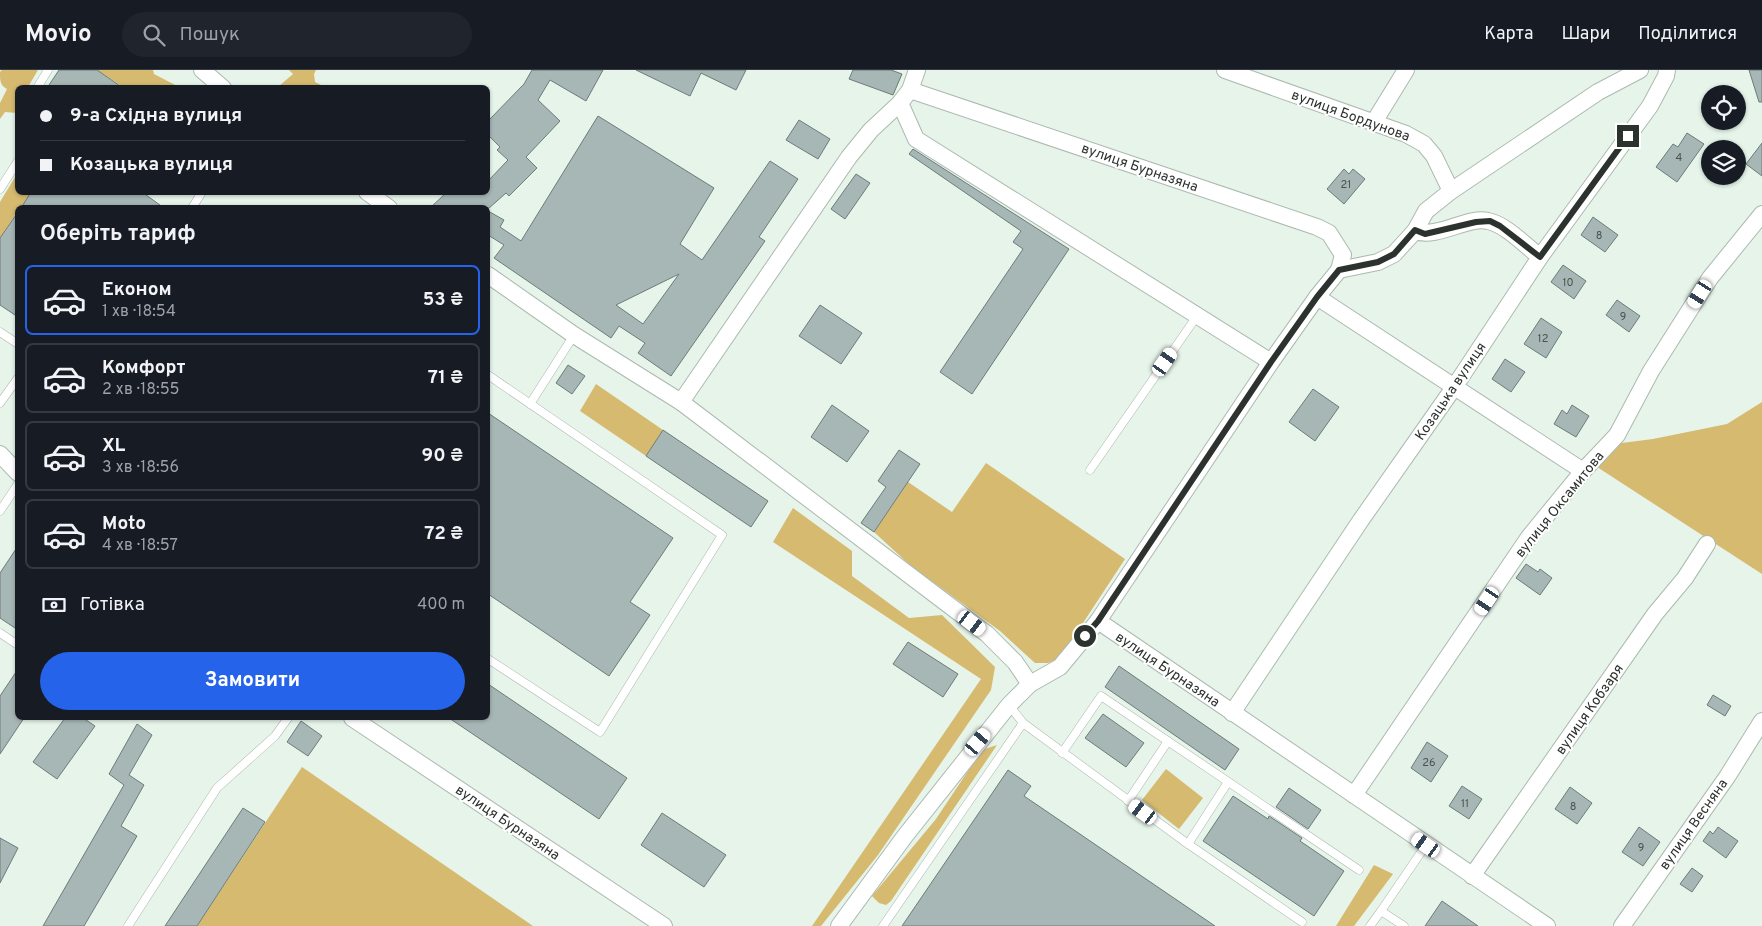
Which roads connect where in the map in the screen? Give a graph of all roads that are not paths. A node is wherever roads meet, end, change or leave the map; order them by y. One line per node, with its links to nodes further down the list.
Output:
1 (48, 70): 8 (lane)
2 (202, 70): 9 (street)
3 (918, 70): 10 (street)
4 (1225, 70): 12 (street, вулиця Бордунова)
5 (1406, 70): 12 (street)
6 (1640, 70): 15 (street)
7 (1667, 70): 20 (street, Козацька вулиця)
8 (39, 85)
9 (219, 85)
10 (910, 90): 11 (street); 21 (street, вулиця Бурназяна)
11 (900, 103): 24 (street); 32 (street)
12 (1374, 122): 15 (street, вулиця Бордунова)
13 (15, 166): 14 (lane)
14 (0, 188)
15 (1451, 191): 19 (street)
16 (371, 195): 17 (street)
17 (385, 205)
18 (1762, 214): 38 (street, вулиця Оксамитова)
19 (1415, 230): 20 (street); 21 (street)
20 (1540, 257): 31 (street, Козацька вулиця)
21 (1339, 270): 23 (street)
22 (490, 277): 26 (street)
23 (1317, 297): 28 (street); 31 (street)
24 (1197, 316): 28 (street); 37 (lane)
25 (0, 332): 27 (lane)
26 (574, 335): 32 (street); 34 (lane)
27 (15, 342)
28 (1271, 362): 42 (street)
29 (490, 376): 34 (lane)
30 (15, 382): 33 (lane)
31 (1455, 386): 38 (street); 48 (street, Козацька вулиця)
32 (681, 402): 46 (street)
33 (0, 403)
34 (530, 404): 45 (lane)
35 (0, 454): 36 (street)
36 (15, 470)
37 (1090, 470)
38 (1583, 471): 56 (street, вулиця Оксамитова)
39 (15, 488): 40 (lane)
40 (0, 511)
41 (1707, 544): 61 (street, вулиця Кобзаря)
42 (1098, 621): 46 (street); 48 (street, вулиця Бурназяна)
43 (0, 633): 44 (lane)
44 (15, 643)
45 (490, 660)
46 (1030, 684): 47 (street)
47 (1009, 705): 52 (lane); 64 (street)
48 (1232, 712): 56 (street, вулиця Бурназяна)
49 (287, 720): 65 (lane)
50 (355, 720): 66 (street, вулиця Бурназяна)
51 (1762, 721): 71 (street, вулиця Весняна)
52 (1023, 723): 54 (lane); 67 (lane)
53 (1168, 741): 54 (lane); 55 (lane); 57 (lane)
54 (1062, 753): 57 (lane)
55 (1228, 782): 58 (lane); 60 (lane)
56 (1354, 795): 59 (street, вулиця Бурназяна)
57 (1128, 801): 58 (lane)
58 (1188, 844): 63 (lane)
59 (1426, 845): 61 (street, вулиця Бурназяна); 62 (lane)
60 (1359, 870)
61 (1472, 876): 70 (street, вулиця Бурназяна)
62 (1381, 911): 68 (lane); 69 (lane)
63 (1302, 922)
64 (844, 925)
65 (128, 926)
66 (664, 926)
67 (883, 926)
68 (1370, 926)
69 (1404, 926)
70 (1547, 926)
71 (1622, 926)

